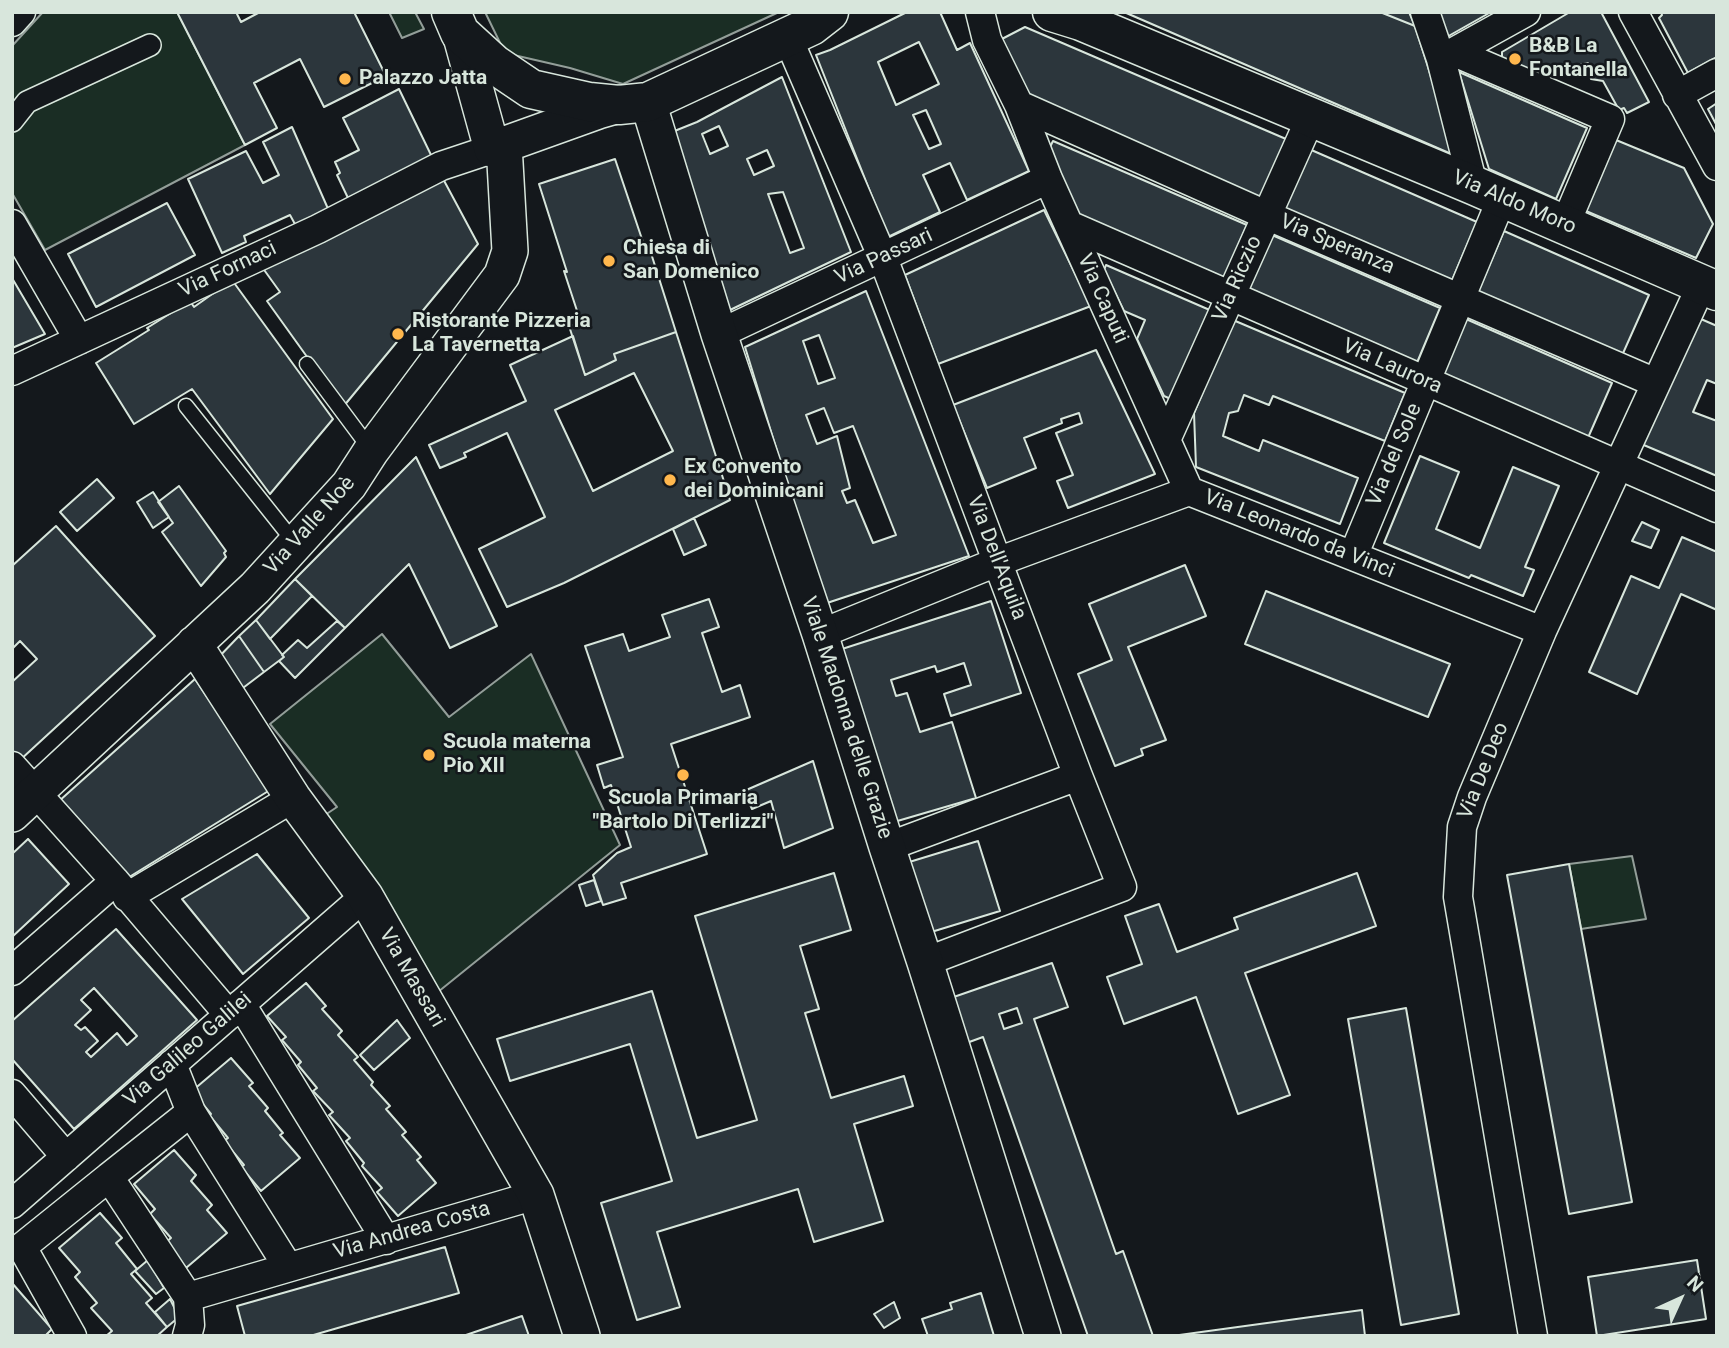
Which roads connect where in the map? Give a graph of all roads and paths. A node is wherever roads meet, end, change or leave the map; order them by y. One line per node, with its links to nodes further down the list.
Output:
1 (21, 12): 8 (street)
2 (830, 12): 10 (main road)
3 (980, 12): 16 (street, Via Caputi)
4 (1425, 12): 12 (street)
5 (1526, 12): 12 (street)
6 (1633, 12): 14 (street)
7 (1069, 15): 17 (main road, Via Aldo Moro)
8 (12, 22)
9 (455, 23): 15 (main road); 19 (street, Via Valle Noè)
10 (787, 36): 15 (main road); 27 (street, Via Dell'Aquila)
11 (150, 45): 18 (street)
12 (1447, 56): 22 (street); 26 (street)
13 (1717, 73): 14 (street)
14 (1677, 95): 20 (street)
15 (633, 104): 19 (street); 31 (street, Viale Madonna delle Grazie)
16 (1019, 105): 21 (street, Via Caputi); 23 (street, Via Speranza)
17 (1311, 117): 22 (main road, Via Aldo Moro); 23 (street, Via Riczio)
18 (12, 121)
19 (501, 158): 32 (street, Via Fornaci); 39 (street, Via Valle Noè)
20 (1717, 166)
21 (1048, 179): 25 (street, Via Caputi); 27 (street, Via Passari)
22 (1488, 192): 26 (main road, Via Aldo Moro); 30 (street, Via del Sole)
23 (1266, 215): 29 (street, Via Riczio); 30 (street, Via Speranza)
24 (12, 224): 32 (street)
25 (1069, 225): 29 (street, Via Laurora); 38 (street, Via Caputi)
26 (1565, 225): 28 (main road, Via Aldo Moro)
27 (883, 258): 31 (street, Via Passari); 45 (street, Via Dell'Aquila)
28 (1709, 288): 36 (street, Via De Deo)
29 (1230, 296): 35 (street, Via Laurora); 38 (street, Via Riczio)
30 (1460, 299): 35 (street, Via del Sole); 36 (street, Via Speranza)
31 (719, 334): 47 (street, Viale Madonna delle Grazie)
32 (79, 340): 34 (street, Via Fornaci)
33 (307, 364): 39 (lane)
34 (12, 371)
35 (1425, 382): 40 (street, Via Laurora); 44 (street, Via del Sole)
36 (1656, 383): 40 (street, Via De Deo)
37 (186, 405): 43 (lane)
38 (1166, 440): 41 (street, Via Caputi)
39 (371, 452): 43 (street, Via Valle Noè)
40 (1619, 467): 42 (street, Via Laurora); 46 (street, Via De Deo)
41 (1189, 491): 44 (street, Via Leonardo da Vinci); 45 (street, Via Leonardo da Vinci)
42 (1717, 509)
43 (296, 544): 48 (street, Via Valle Noè)
44 (1353, 556): 46 (street, Via Leonardo da Vinci)
45 (998, 562): 47 (street, Via Leonardo da Vinci); 50 (street, Via Dell'Aquila)
46 (1542, 631): 73 (street, Via De Deo)
47 (820, 634): 53 (street, Viale Madonna delle Grazie)
48 (194, 644): 51 (street, Via Massari); 52 (street, Via Valle Noè)
49 (12, 766): 52 (street)
50 (1078, 776): 53 (street); 56 (street, Via Dell'Aquila)
51 (293, 798): 54 (street); 55 (street, Via Massari)
52 (24, 803): 54 (street)
53 (887, 847): 56 (street, Viale Madonna delle Grazie)
54 (121, 889): 57 (street); 58 (street)
55 (365, 897): 58 (street, Via Galileo Galilei); 64 (street, Via Massari)
56 (925, 962): 72 (street, Viale Madonna delle Grazie)
57 (12, 971)
58 (235, 1010): 59 (street, Via Galileo Galilei); 66 (street)
59 (172, 1065): 61 (street); 62 (street, Via Galileo Galilei)
60 (12, 1094): 62 (street)
61 (191, 1112): 63 (street); 67 (street)
62 (66, 1157): 65 (street, Via Galileo Galilei)
63 (108, 1177): 68 (street); 69 (street)
64 (536, 1195): 66 (street, Via Andrea Costa); 71 (street, Via Massari)
65 (12, 1204)
66 (386, 1240): 67 (street, Via Andrea Costa)
67 (288, 1267): 68 (street, Via Andrea Costa)
68 (188, 1297): 70 (street)
69 (72, 1336)
70 (187, 1336)
71 (582, 1336)
72 (1043, 1336)
73 (1533, 1336)

